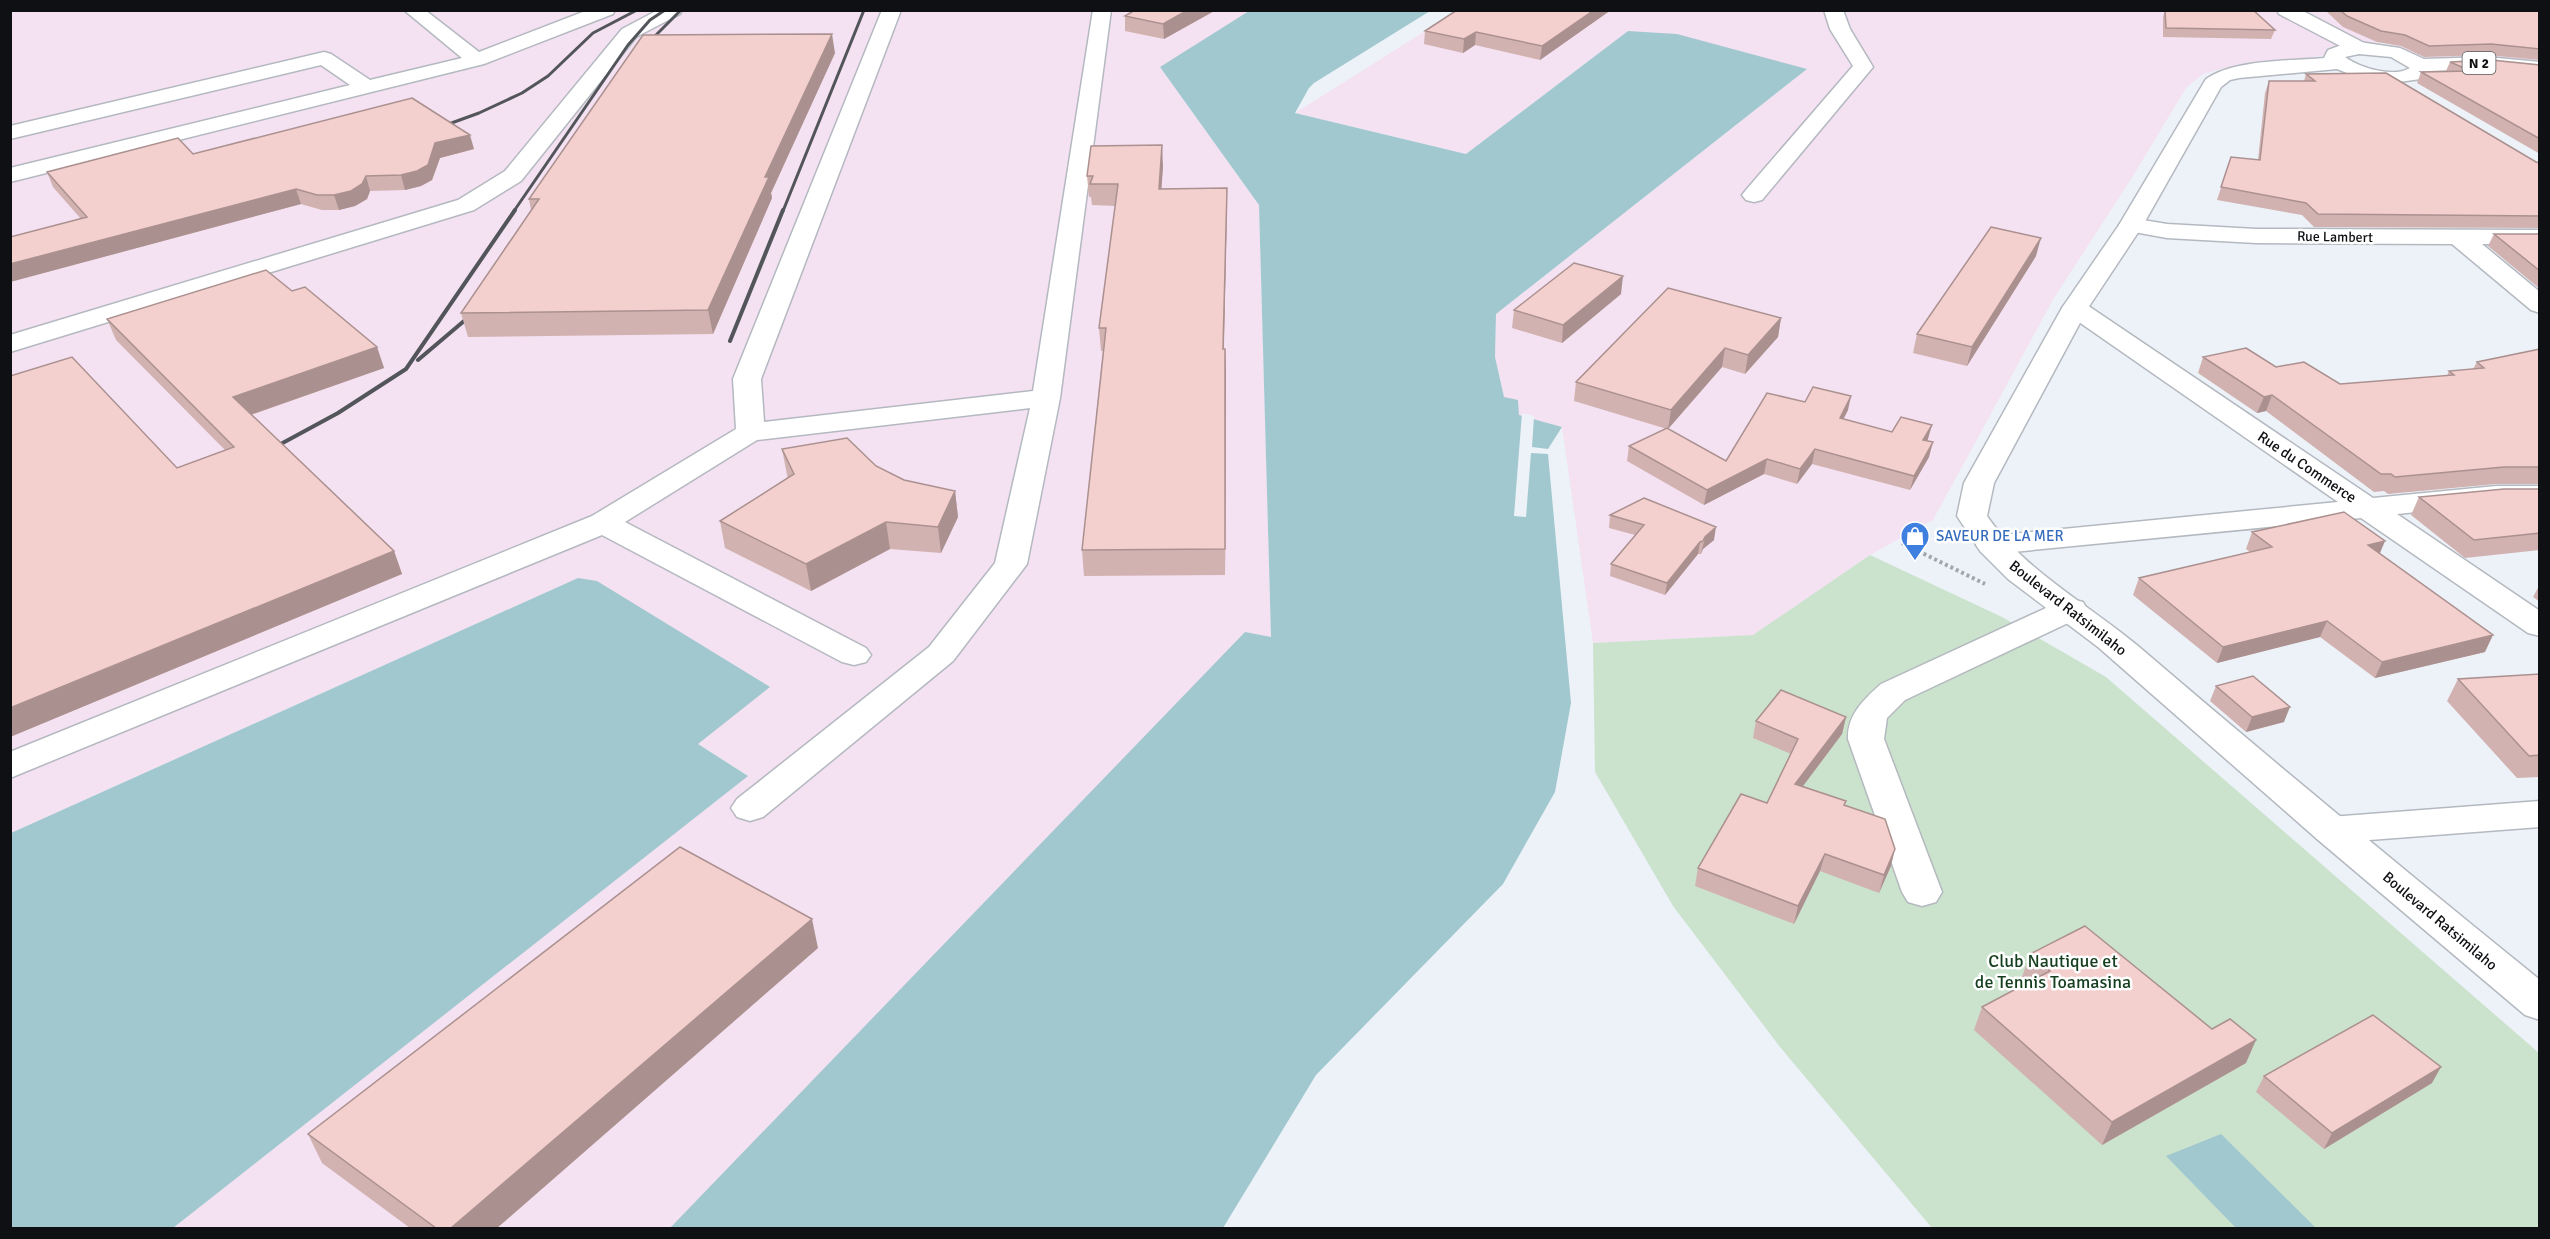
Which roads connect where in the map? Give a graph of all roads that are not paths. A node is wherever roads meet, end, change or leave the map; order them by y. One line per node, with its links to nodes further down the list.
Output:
1 (413, 10): 9 (main road)
2 (606, 10): 9 (main road)
3 (673, 10): 23 (main road)
4 (892, 10): 25 (main road)
5 (1102, 10): 24 (main road)
6 (1833, 10): 17 (main road)
7 (2286, 10): 8 (main road)
8 (2348, 55): 10 (main road); 12 (main road); 18 (main road, Boulevard Ratsimilaho)
9 (477, 60): 13 (main road)
10 (2419, 64): 11 (main road, N 2); 12 (main road)
11 (2540, 68)
12 (2388, 76): 14 (main road)
13 (367, 87): 15 (main road); 16 (main road)
14 (2418, 95)
15 (10, 133)
16 (10, 175)
17 (1754, 195)
18 (2131, 225): 20 (main road, Rue Lambert); 22 (main road, Boulevard Ratsimilaho)
19 (2540, 237): 20 (main road, Rue Lambert)
20 (2460, 238): 21 (main road)
21 (2540, 305)
22 (2075, 308): 27 (main road, Rue du Commerce); 29 (main road, Boulevard Ratsimilaho)
23 (10, 344)
24 (1046, 398): 25 (main road); 34 (main road)
25 (750, 432): 28 (main road)
26 (2540, 495): 27 (main road)
27 (2366, 508): 29 (main road); 31 (main road, Rue du Commerce)
28 (603, 524): 32 (main road); 33 (main road)
29 (1992, 545): 30 (main road, Boulevard Ratsimilaho)
30 (2071, 609): 36 (main road, Boulevard Ratsimilaho); 37 (main road)
31 (2540, 626)
32 (854, 655)
33 (10, 766)
34 (750, 808)
35 (2540, 814): 36 (main road)
36 (2330, 830): 38 (main road, Boulevard Ratsimilaho)
37 (1922, 892)
38 (2540, 1004)

